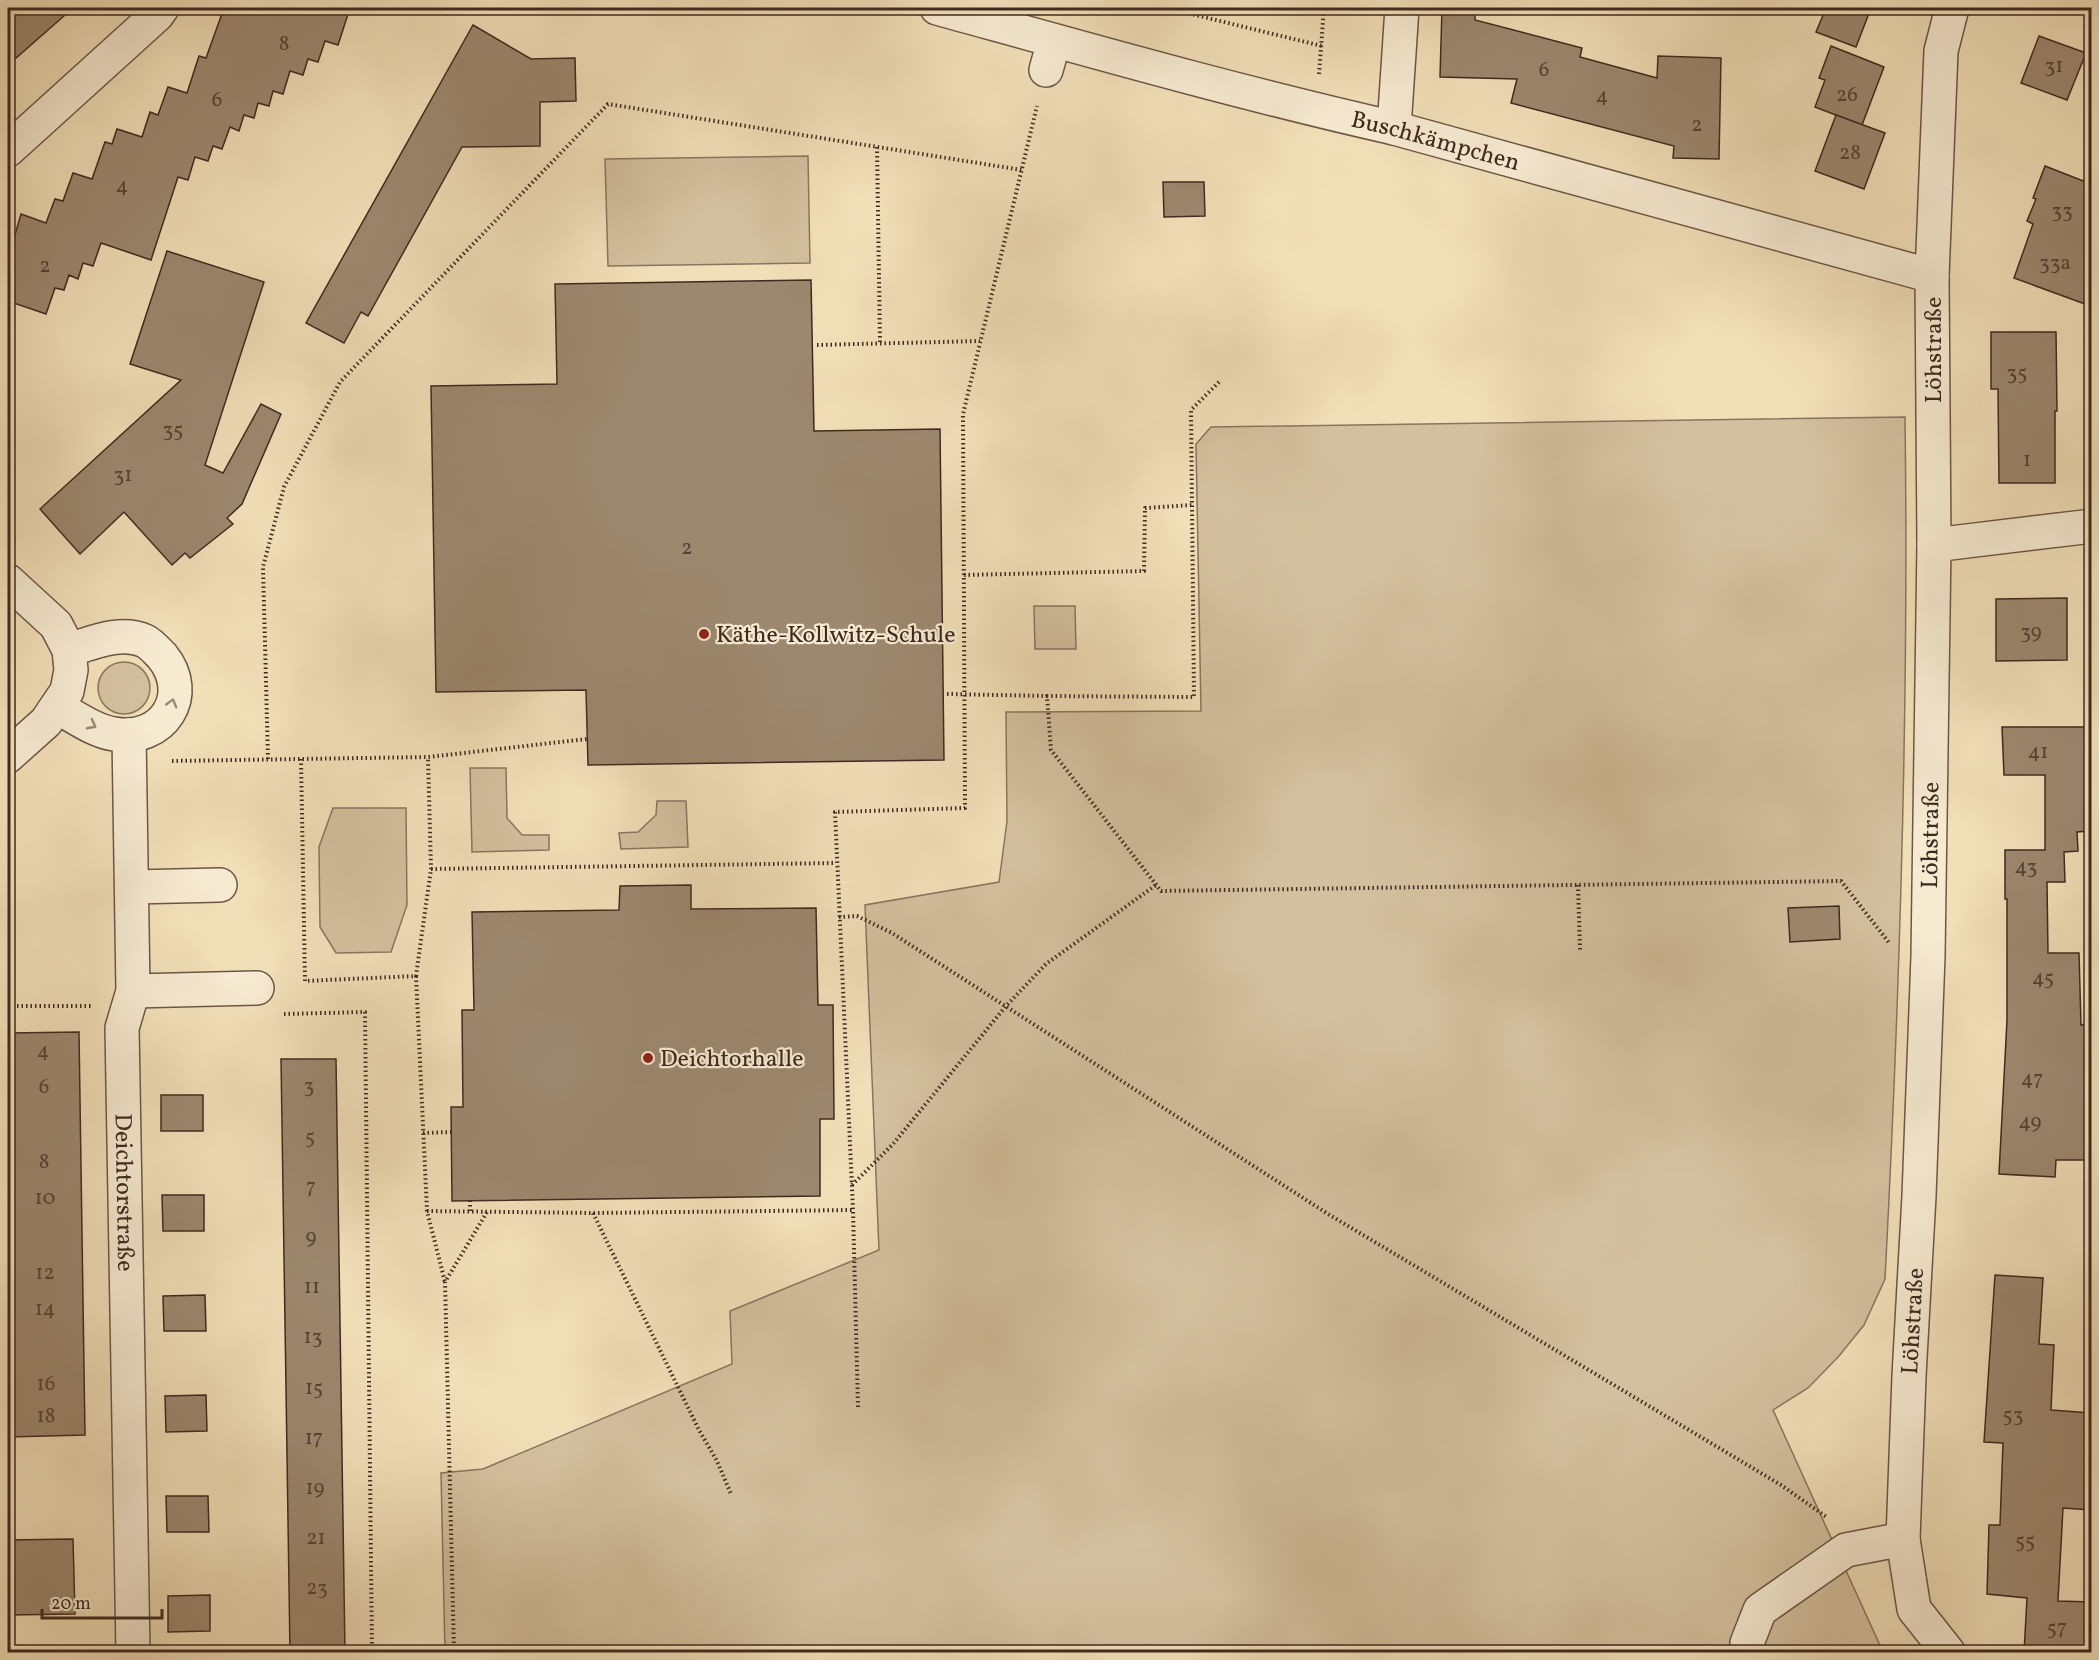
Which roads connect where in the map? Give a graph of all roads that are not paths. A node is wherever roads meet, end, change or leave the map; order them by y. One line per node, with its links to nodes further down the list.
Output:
1 (162, 8): 7 (street)
2 (937, 8): 5 (street, Buschkämpchen)
3 (1402, 8): 6 (street)
4 (1952, 8): 8 (street, Löhstraße)
5 (972, 12): 6 (street, Buschkämpchen)
6 (1394, 128): 8 (street, Buschkämpchen)
7 (8, 150)
8 (1932, 276): 10 (street, Löhstraße)
9 (2091, 526): 10 (street)
10 (1934, 545): 19 (street, Löhstraße)
11 (8, 581): 12 (street)
12 (65, 679): 13 (street, one-way to 13); 13 (street, one-way to 12); 14 (street)
13 (129, 735): 16 (street, Deichtorstraße)
14 (8, 756)
15 (220, 885): 16 (street)
16 (132, 887): 17 (street, Deichtorstraße)
17 (131, 998): 18 (street); 20 (street, Deichtorstraße)
18 (265, 1001)
19 (1903, 1539): 21 (street); 22 (street, Löhstraße)
20 (134, 1653)
21 (1747, 1653)
22 (1948, 1653)

